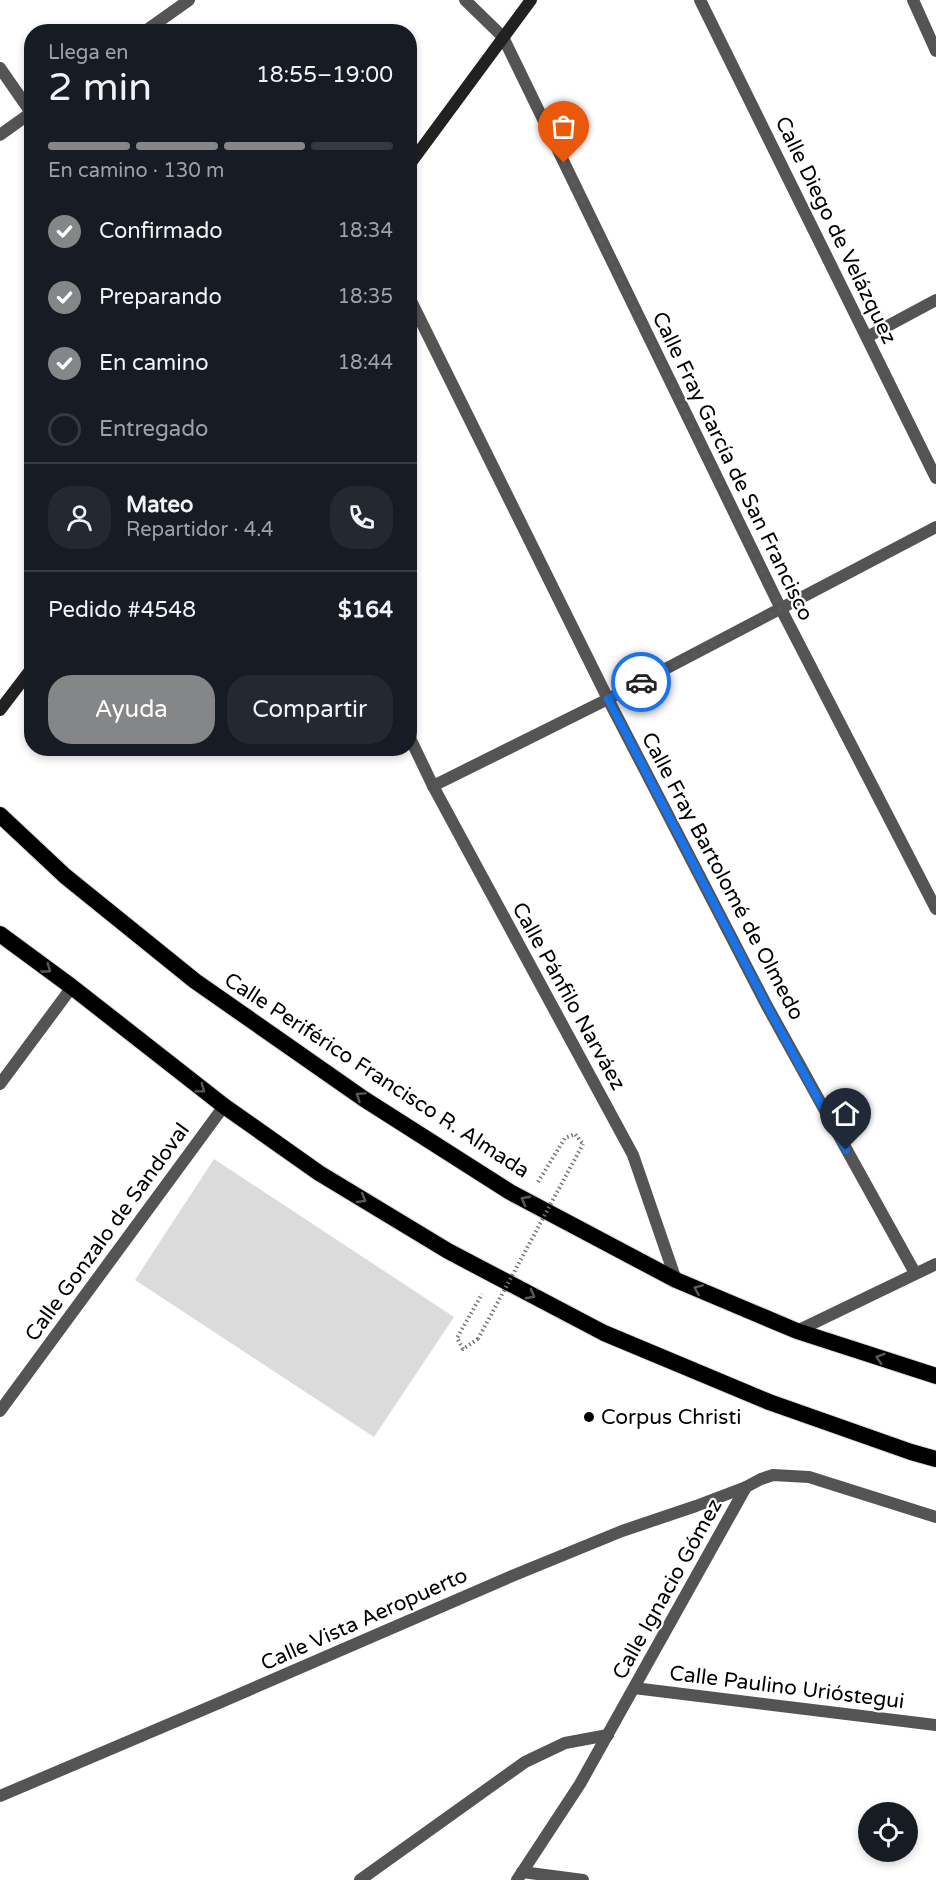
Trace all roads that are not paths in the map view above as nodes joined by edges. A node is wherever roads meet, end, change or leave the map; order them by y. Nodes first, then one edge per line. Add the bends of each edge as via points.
1 (189, 0) edge
2 (465, 0) edge
3 (531, 0) edge
4 (700, 0) edge
5 (913, 0) edge
6 (155, 24) edge
7 (503, 37) junction
8 (936, 51) edge
9 (0, 68) edge
10 (24, 103) edge
11 (24, 118) edge
12 (0, 135) edge
13 (417, 154) edge
14 (936, 300) edge
15 (417, 313) edge
16 (867, 337) junction
17 (936, 478) edge
18 (936, 527) edge
19 (781, 609) junction
20 (24, 678) edge
21 (608, 699) junction
22 (0, 710) edge
23 (417, 753) edge
24 (433, 786) junction
25 (0, 815) edge
26 (936, 909) edge
27 (0, 934) edge
28 (72, 987) junction
29 (0, 1084) edge
30 (224, 1106) junction
31 (936, 1264) edge
32 (915, 1273) junction
33 (676, 1280) junction
34 (796, 1331) junction
35 (936, 1376) edge
36 (0, 1410) edge
37 (936, 1459) edge
38 (746, 1487) junction
39 (936, 1517) edge
40 (634, 1688) junction
41 (936, 1725) edge
42 (608, 1735) junction
43 (0, 1796) edge
44 (520, 1876) edge
45 (360, 1880) edge
46 (583, 1880) edge

1 - 6 street
2 - 7 street, Calle Fray García de San Francisco
3 - 7 main road
4 - 16 street, Calle Diego de Velázquez
5 - 8 street
7 - 13 main road
7 - 19 street, Calle Fray García de San Francisco
9 - 10 street
11 - 12 street
14 - 16 street
15 - 21 street, Calle Fray Bartolomé de Olmedo
16 - 17 street, Calle Diego de Velázquez
18 - 19 street
19 - 21 street
19 - 26 street, Calle Fray García de San Francisco
20 - 22 main road
21 - 24 street
21 - 32 street, Calle Fray Bartolomé de Olmedo via 767,1006
23 - 24 street, Calle Pánfilo Narváez
24 - 33 street, Calle Pánfilo Narváez via 633,1155
33 -> 25 highway, Calle Periférico Francisco R. Almada via 527,1201 364,1099 195,981 65,876
27 -> 28 highway
28 - 29 street
28 -> 30 highway
30 - 36 street, Calle Gonzalo de Sandoval
30 -> 37 highway via 319,1173 448,1251 604,1333 769,1402
31 - 32 street
32 - 34 street
34 -> 33 highway, Calle Periférico Francisco R. Almada
35 -> 34 highway, Calle Periférico Francisco R. Almada
38 - 39 street, Calle Ignacio Gómez via 773,1475 809,1477
38 - 40 street, Calle Ignacio Gómez
38 - 43 street, Calle Vista Aeropuerto via 512,1576
40 - 41 street, Calle Paulino Urióstegui
40 - 42 street, Calle Ignacio Gómez
42 - 44 street, Calle Ignacio Gómez
42 - 45 street via 565,1743 525,1762
44 - 46 street

